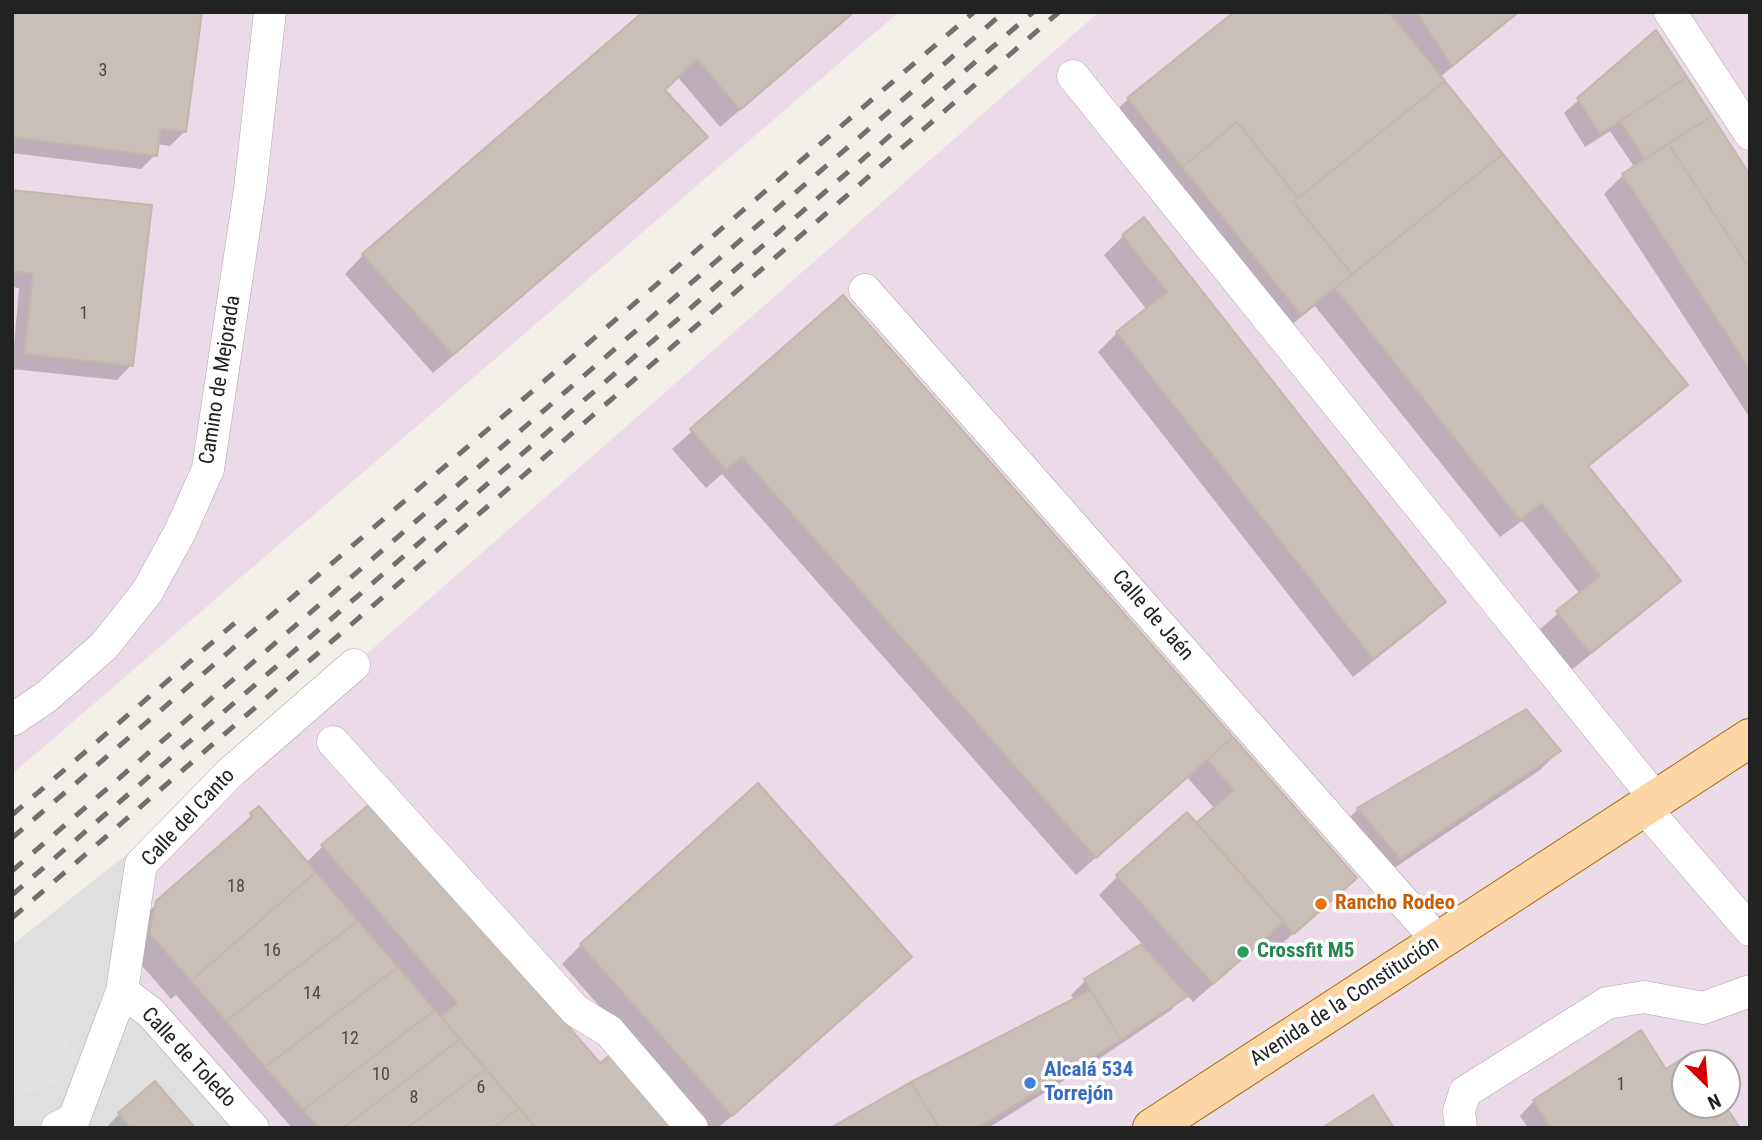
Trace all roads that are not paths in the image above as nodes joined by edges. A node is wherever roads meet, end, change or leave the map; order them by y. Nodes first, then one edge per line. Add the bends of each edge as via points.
1 (270, 12) edge
2 (1670, 12) edge
3 (1073, 76) dead end
4 (1750, 134) edge
5 (865, 290) dead end
6 (354, 665) dead end
7 (12, 720) edge
8 (1750, 738) edge
9 (333, 742) dead end
10 (1649, 802) junction
11 (1750, 930) edge
12 (1439, 942) junction
13 (122, 991) junction
14 (1750, 991) edge
15 (57, 1128) edge
16 (253, 1128) edge
17 (692, 1128) edge
18 (1152, 1128) edge
19 (1461, 1128) edge

1 - 7 street, Camino de Mejorada via 250,189 208,470 147,592 104,646
2 - 4 street
3 - 10 street
5 - 12 street, Calle de Jaén
6 - 13 street, Calle del Canto via 231,772 141,864
8 - 10 main road, Avenida de la Constitución
9 - 17 street via 576,1011 609,1031
10 - 11 street
10 - 12 main road, Avenida de la Constitución
12 - 18 main road, Avenida de la Constitución
13 - 15 street, Calle del Canto via 74,1119
13 - 16 street, Calle de Toledo via 150,1013
14 - 19 street via 1703,1008 1644,997 1607,1003 1465,1092 1459,1111

